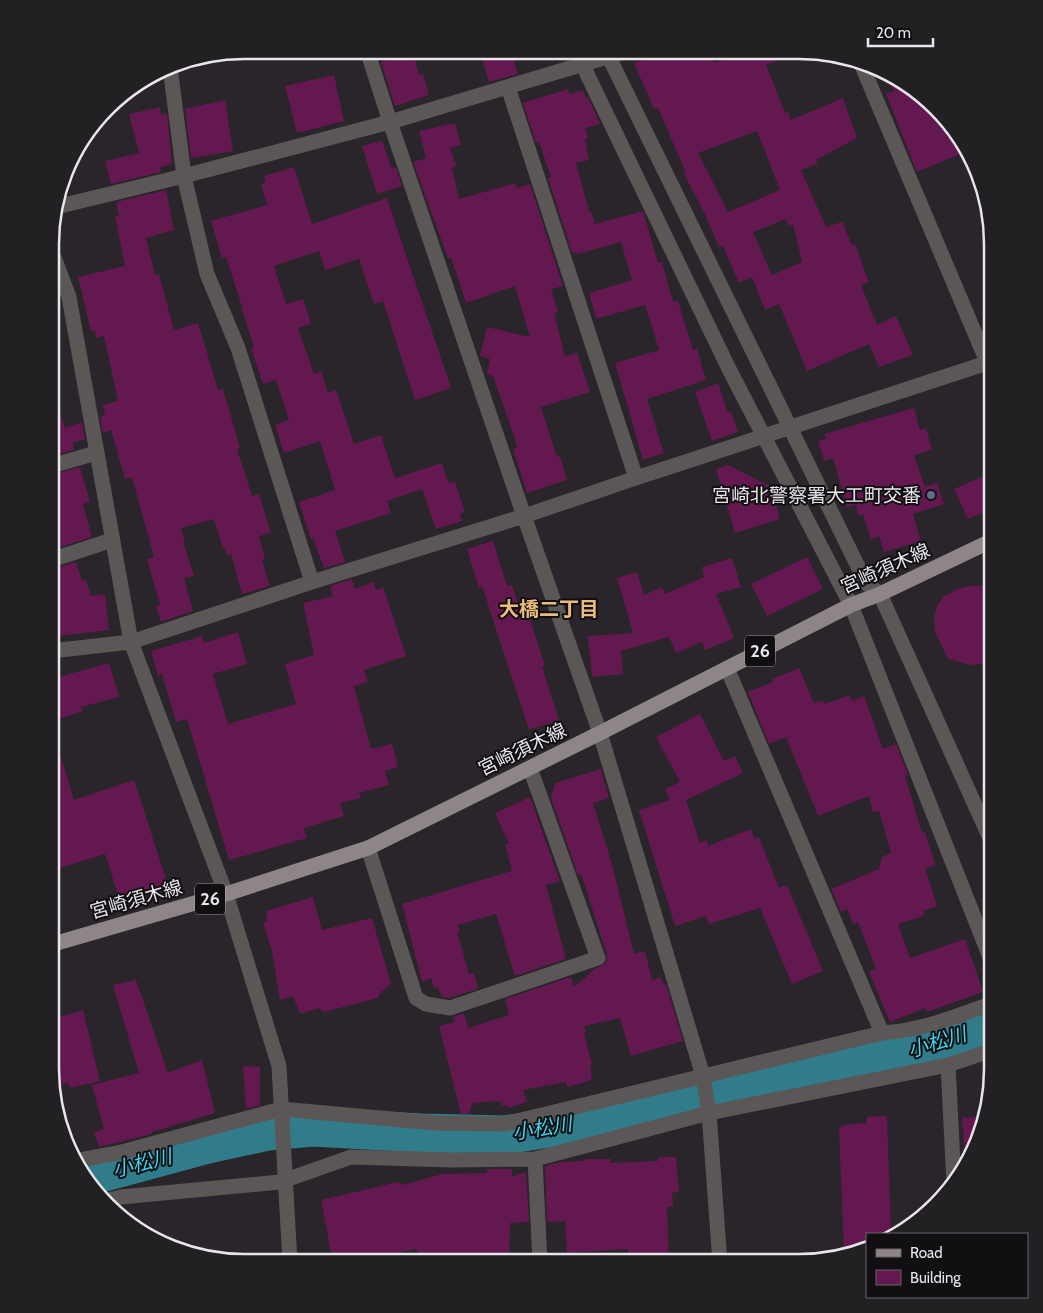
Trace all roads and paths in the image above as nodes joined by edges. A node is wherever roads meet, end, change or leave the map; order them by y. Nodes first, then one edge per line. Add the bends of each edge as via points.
1 (370, 59) edge
2 (578, 59) edge
3 (580, 59) edge
4 (609, 59) edge
5 (864, 71) edge
6 (171, 74) edge
7 (508, 87) junction
8 (390, 122) junction
9 (184, 176) junction
10 (63, 205) edge
11 (59, 271) edge
12 (984, 351) edge
13 (984, 369) edge
14 (790, 428) junction
15 (764, 437) junction
16 (96, 453) junction
17 (59, 464) edge
18 (636, 478) junction
19 (524, 516) junction
20 (112, 540) junction
21 (984, 544) edge
22 (59, 557) edge
23 (312, 582) junction
24 (880, 594) junction
25 (851, 605) junction
26 (131, 642) junction
27 (59, 650) edge
28 (727, 668) junction
29 (600, 733) junction
30 (530, 768) junction
31 (984, 825) edge
32 (368, 848) junction
33 (226, 894) junction
34 (59, 942) edge
35 (984, 942) edge
36 (984, 1006) edge
37 (882, 1034) junction
38 (984, 1053) edge
39 (948, 1065) junction
40 (703, 1076) junction
41 (281, 1109) junction
42 (709, 1113) junction
43 (83, 1159) edge
44 (535, 1159) junction
45 (953, 1171) edge
46 (285, 1180) junction
47 (112, 1199) edge
48 (289, 1254) edge
49 (540, 1254) edge
50 (719, 1254) edge

1 - 8 street
2 - 7 street
3 - 15 street
4 - 14 street
5 - 12 street
6 - 9 street
7 - 8 street
7 - 18 street
8 - 9 street
8 - 19 street
9 - 10 street
9 - 23 street via 207,274 238,348
11 - 16 street via 69,297
13 - 14 street
14 - 15 street
14 - 24 street via 866,583
15 - 18 street
15 - 25 street
16 - 17 street
16 - 20 street
18 - 19 street
19 - 23 street
19 - 29 street
20 - 22 street
20 - 26 street
21 - 24 main road, 宮崎須木線 / 26
23 - 26 street
24 - 25 main road, 宮崎須木線 / 26
24 - 31 street
25 - 28 main road, 宮崎須木線 / 26
25 - 35 street
26 - 27 street
26 - 33 street
28 - 29 main road, 宮崎須木線 / 26
28 - 37 street
29 - 30 main road, 宮崎須木線 / 26
29 - 40 street
30 - 32 main road, 宮崎須木線 / 26
30 - 32 street via 598,958 450,1008 426,1004 416,998
32 - 33 main road, 宮崎須木線 / 26
33 - 34 main road, 宮崎須木線 / 26
33 - 41 street via 279,1066
36 - 37 street via 937,1023
37 - 40 street
38 - 39 street
39 - 42 street
39 - 45 street
40 - 41 street via 505,1124 435,1123
40 - 42 street
41 - 43 street
41 - 46 street
42 - 44 street
42 - 50 street
44 - 46 street via 351,1156
44 - 49 street
46 - 47 street
46 - 48 street

